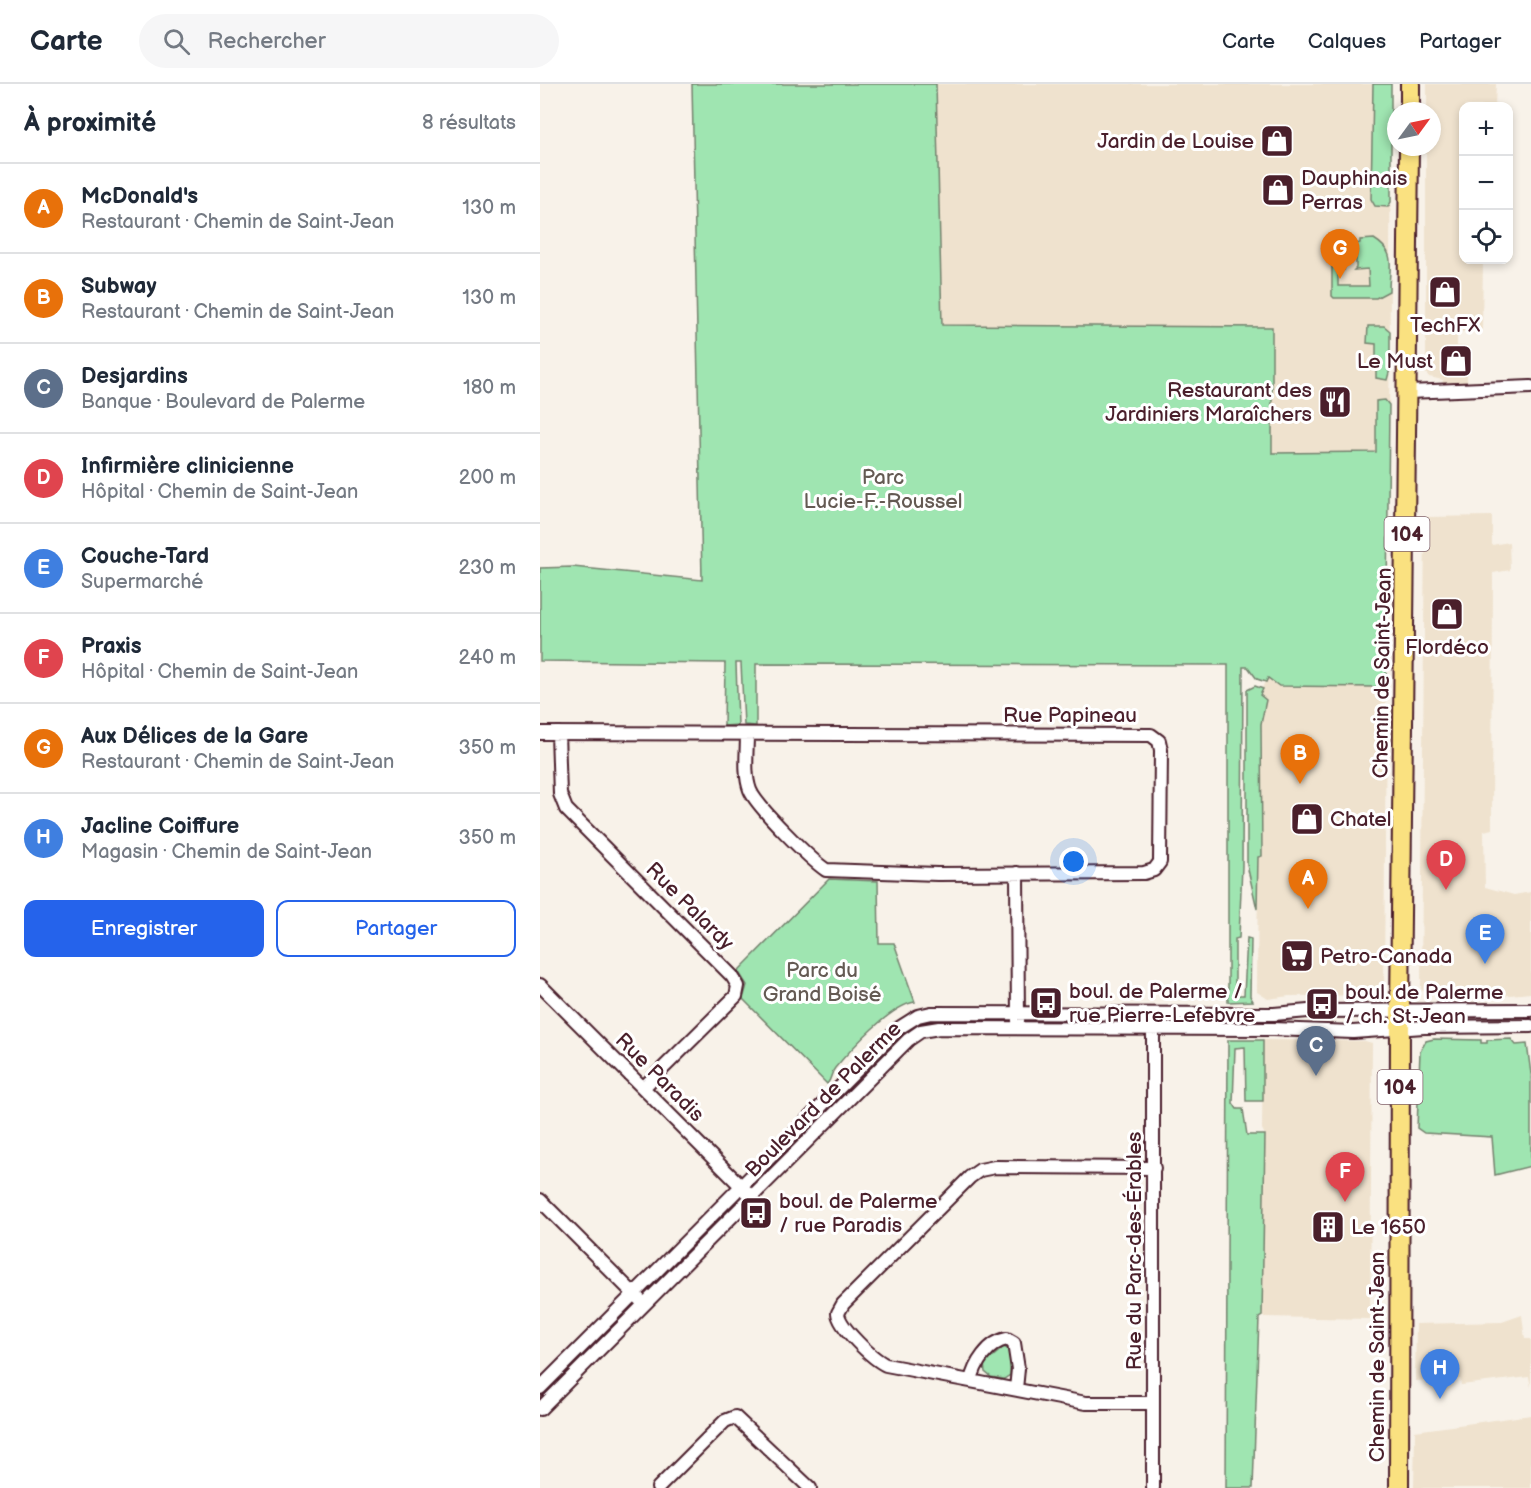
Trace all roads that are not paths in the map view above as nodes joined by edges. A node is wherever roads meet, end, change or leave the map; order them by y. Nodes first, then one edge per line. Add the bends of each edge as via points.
1 (1410, 84) edge
2 (1410, 102) edge
3 (1409, 156) edge
4 (1531, 387) edge
5 (1408, 392) junction
6 (540, 733) edge
7 (558, 733) junction
8 (747, 735) junction
9 (1017, 873) junction
10 (540, 985) edge
11 (1531, 1010) edge
12 (1018, 1013) junction
13 (1154, 1014) junction
14 (1400, 1020) junction
15 (1531, 1026) edge
16 (1017, 1028) junction
17 (1153, 1029) junction
18 (643, 1088) junction
19 (1154, 1168) junction
20 (741, 1186) junction
21 (752, 1197) junction
22 (540, 1200) edge
23 (633, 1294) junction
24 (645, 1305) junction
25 (971, 1381) junction
26 (540, 1388) edge
27 (1016, 1389) junction
28 (1153, 1403) junction
29 (540, 1409) edge
30 (658, 1488) edge
31 (810, 1488) edge
32 (1153, 1488) edge
33 (1399, 1488) edge

1 - 2 main road
3 - 5 main road, Chemin de Saint-Jean / 104
4 - 5 street
5 - 14 main road, Chemin de Saint-Jean / 104
6 - 7 street, Rue Papineau
7 - 8 street, Rue Papineau
7 - 18 street, Rue Palardy via 560,794 566,808 738,986 736,996
8 - 9 street, Rue Papineau via 750,792 826,870
8 - 9 street, Rue Papineau via 1155,737 1161,750 1161,857 1154,870
9 - 12 street
10 - 18 street, Rue Paradis
11 - 14 street
12 - 13 street, Boulevard de Palerme
12 - 16 street
12 - 20 street, Boulevard de Palerme via 931,1013 906,1022
13 - 14 street, Boulevard de Palerme
13 - 17 street, Rue du Parc-des-Érables
14 - 15 street
14 - 17 street, Boulevard de Palerme via 1353,1032
14 - 33 main road, Chemin de Saint-Jean / 104
16 - 17 street, Boulevard de Palerme
16 - 21 street, Boulevard de Palerme via 929,1028 915,1034
17 - 19 street, Rue du Parc-des-Érables
18 - 20 street, Rue Paradis
19 - 25 street via 980,1170 838,1310 842,1324 882,1363
19 - 28 street, Rue du Parc-des-Érables
20 - 21 street, Rue Paradis
20 - 23 street, Boulevard de Palerme
21 - 24 street, Boulevard de Palerme
22 - 23 street
23 - 24 street
23 - 26 street, Boulevard de Palerme
24 - 29 street, Boulevard de Palerme
25 - 27 street
25 - 27 street via 978,1361 997,1342 1007,1339 1014,1343 1018,1354
27 - 28 street via 1086,1403
28 - 32 street, Rue du Parc-des-Érables
30 - 31 street via 725,1421 735,1417

